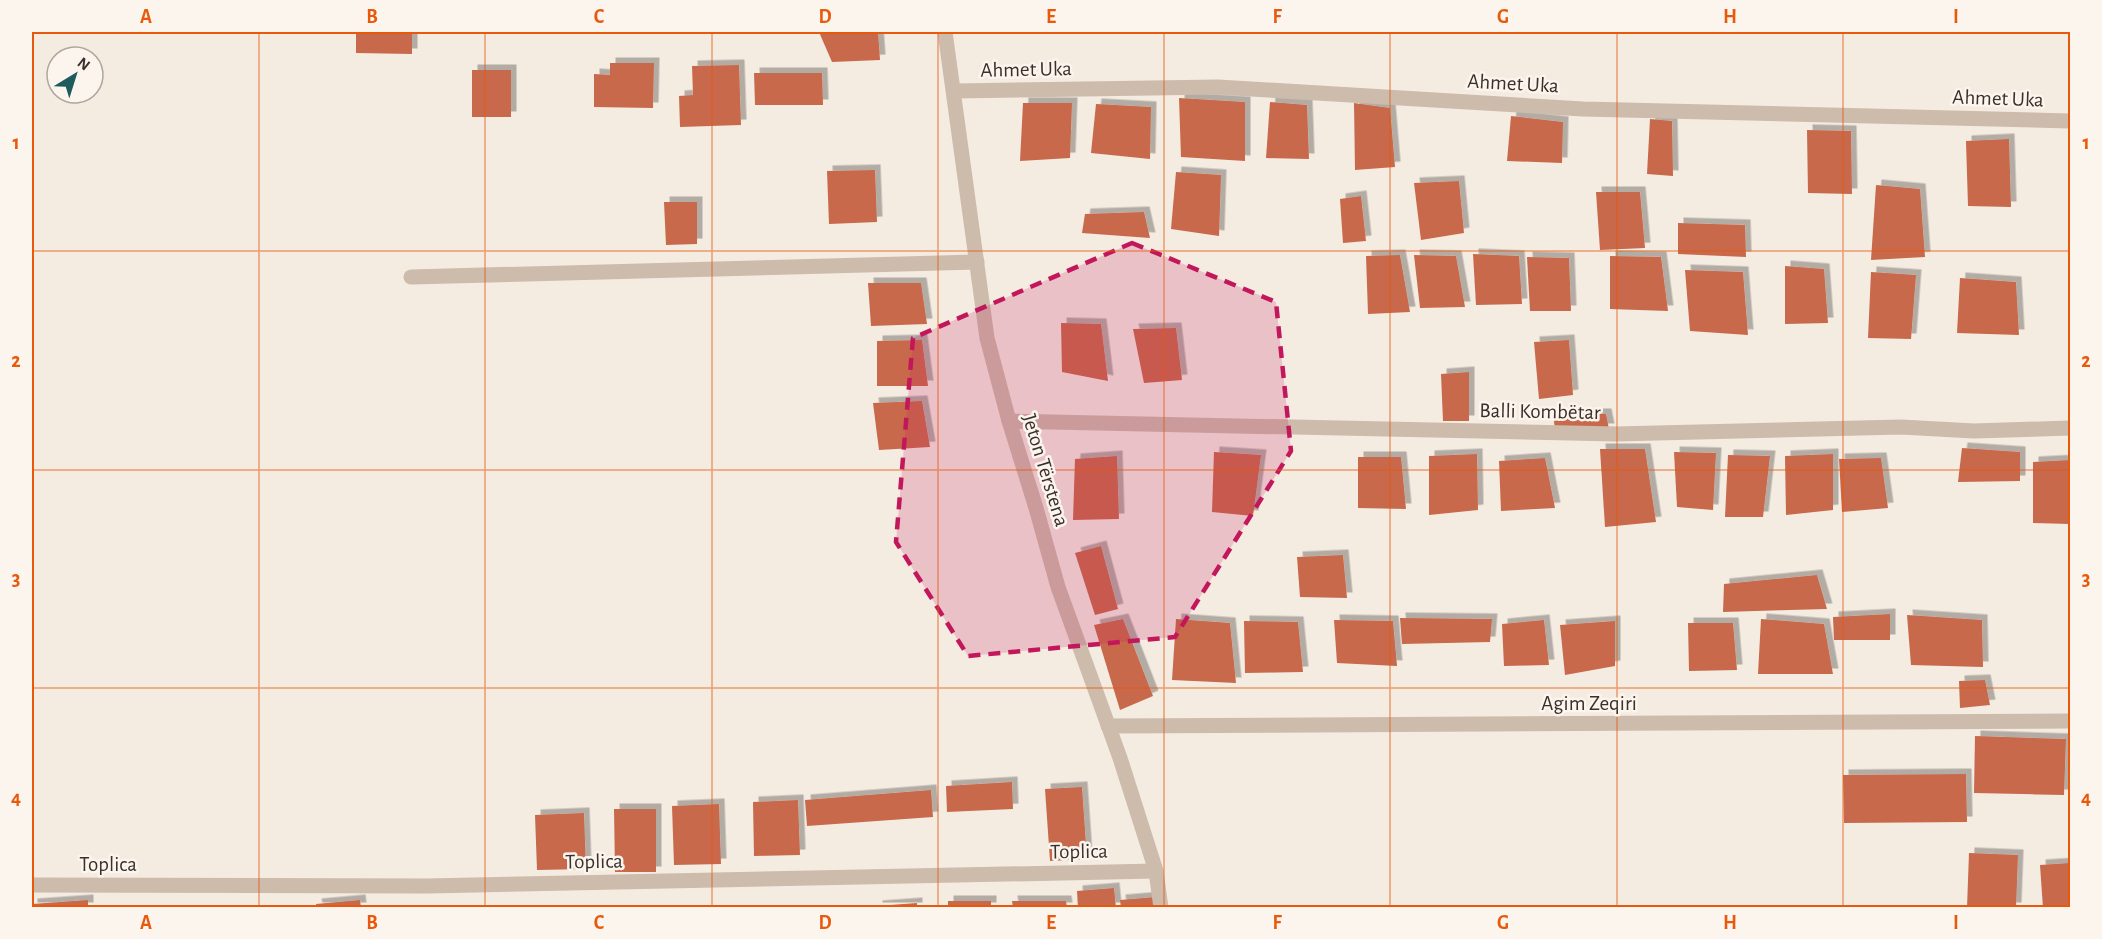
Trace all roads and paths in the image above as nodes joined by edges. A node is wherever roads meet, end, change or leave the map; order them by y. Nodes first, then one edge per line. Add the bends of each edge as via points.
1 (945, 32) edge
2 (954, 91) junction
3 (2070, 121) edge
4 (977, 262) junction
5 (411, 277) dead end
6 (1009, 421) junction
7 (2070, 428) edge
8 (2070, 721) edge
9 (1108, 726) junction
10 (1156, 871) junction
11 (32, 885) edge
12 (1161, 908) edge

1 - 2 street, Jeton Tërstena
2 - 3 street, Ahmet Uka via 1218,87 1583,109
2 - 4 street, Jeton Tërstena
4 - 5 street
4 - 6 street, Jeton Tërstena via 987,338
6 - 7 street, Balli Kombëtar via 1616,434 1900,427 1974,431
6 - 9 street, Jeton Tërstena via 1058,587
8 - 9 street, Agim Zeqiri
9 - 10 street, Jeton Tërstena
10 - 11 street, Toplica via 427,886
10 - 12 street, Jeton Tërstena

